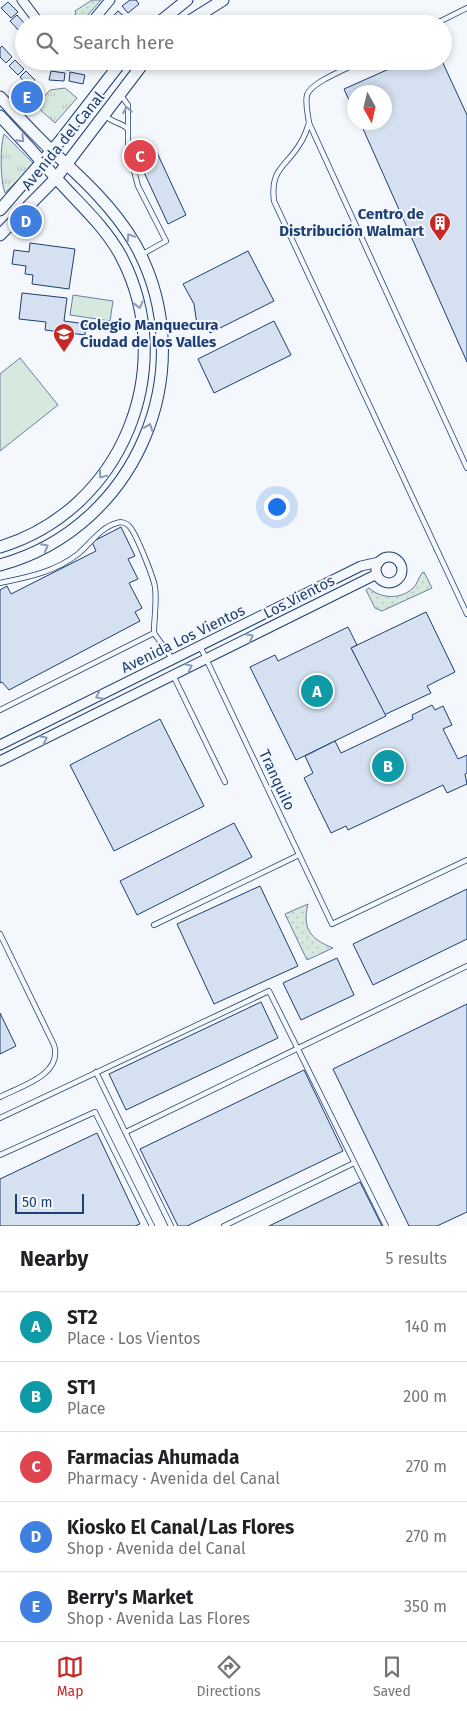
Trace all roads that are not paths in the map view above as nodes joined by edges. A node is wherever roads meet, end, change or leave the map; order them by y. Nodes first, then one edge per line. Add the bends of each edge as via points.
1 (22, 0) edge
2 (110, 0) edge
3 (189, 0) edge
4 (223, 0) edge
5 (467, 8) edge
6 (33, 15) edge
7 (98, 15) edge
8 (168, 15) edge
9 (197, 15) joint
10 (452, 16) edge
11 (115, 70) edge
12 (138, 70) edge
13 (343, 70) edge
14 (119, 94) junction
15 (0, 97) edge
16 (104, 114) junction
17 (0, 116) edge
18 (309, 123) junction
19 (128, 128) junction
20 (52, 151) junction
21 (43, 161) junction
22 (67, 163) junction
23 (56, 178) junction
24 (0, 210) edge
25 (0, 236) edge
26 (140, 255) junction
27 (467, 468) edge
28 (0, 546) edge
29 (379, 562) junction
30 (0, 565) edge
31 (377, 574) junction
32 (0, 583) edge
33 (467, 614) edge
34 (154, 633) junction
35 (200, 646) junction
36 (206, 659) junction
37 (172, 660) junction
38 (173, 675) junction
39 (0, 710) edge
40 (0, 745) edge
41 (0, 761) edge
42 (225, 782) dead end
43 (299, 855) junction
44 (467, 860) edge
45 (154, 925) dead end
46 (0, 934) edge
47 (467, 966) edge
48 (298, 1048) junction
49 (96, 1072) junction
50 (0, 1097) edge
51 (0, 1118) edge
52 (126, 1132) junction
53 (0, 1155) edge
54 (354, 1162) junction
55 (152, 1226) edge
56 (171, 1226) edge
57 (224, 1226) edge
58 (386, 1226) edge

1 - 6 street
2 - 7 street
3 - 8 street
3 - 9 street
4 - 9 street
5 - 10 lane
11 - 20 street, Avenida del Canal
12 - 14 street, Avenida del Canal
13 - 18 lane via 316,84 308,93
14 - 16 street, Avenida del Canal
19 -> 14 lane via 128,105
15 - 20 street
16 - 19 lane via 112,122 122,123
16 - 22 street, Avenida del Canal
17 -> 21 street
18 - 27 lane
18 - 33 lane via 301,142 276,174 272,187 274,201
19 - 26 lane via 128,148 138,186 166,241
20 - 21 street, Avenida del Canal
20 - 22 street
21 - 23 street
21 - 24 street, Avenida del Canal
22 - 23 street, Avenida del Canal
26 -> 22 street via 116,216
23 - 25 street, Avenida del Canal
23 -> 28 street via 101,226 126,267 142,317 142,377 127,434 97,482 53,522
30 -> 26 street via 43,548 77,526 111,494 139,450 156,404 163,356 158,308
29 - 31 street
29 - 31 street, Avenida Los Vientos via 388,557 395,558 403,571 398,580 389,584
29 - 35 street, Avenida Los Vientos via 361,566
36 -> 31 street, Los Vientos
32 - 34 lane via 35,576 58,566 114,523 125,523 131,528 154,580
34 - 37 lane
34 - 39 lane
35 - 36 lane, Tranquilo
35 - 37 street, Avenida Los Vientos
38 -> 36 street, Avenida Los Vientos
36 - 43 lane, Tranquilo
37 -> 40 street, Avenida Los Vientos
41 -> 38 street, Avenida Los Vientos
38 - 42 lane
43 - 44 lane, Tranquilo via 332,924
43 - 45 lane
46 - 50 lane via 56,1054 46,1074
47 - 48 lane
48 - 49 lane via 269,991
48 - 52 lane
48 - 54 lane
49 - 51 lane
49 - 52 lane
52 - 56 lane
53 - 55 lane via 95,1112
54 - 57 lane
54 - 58 lane

